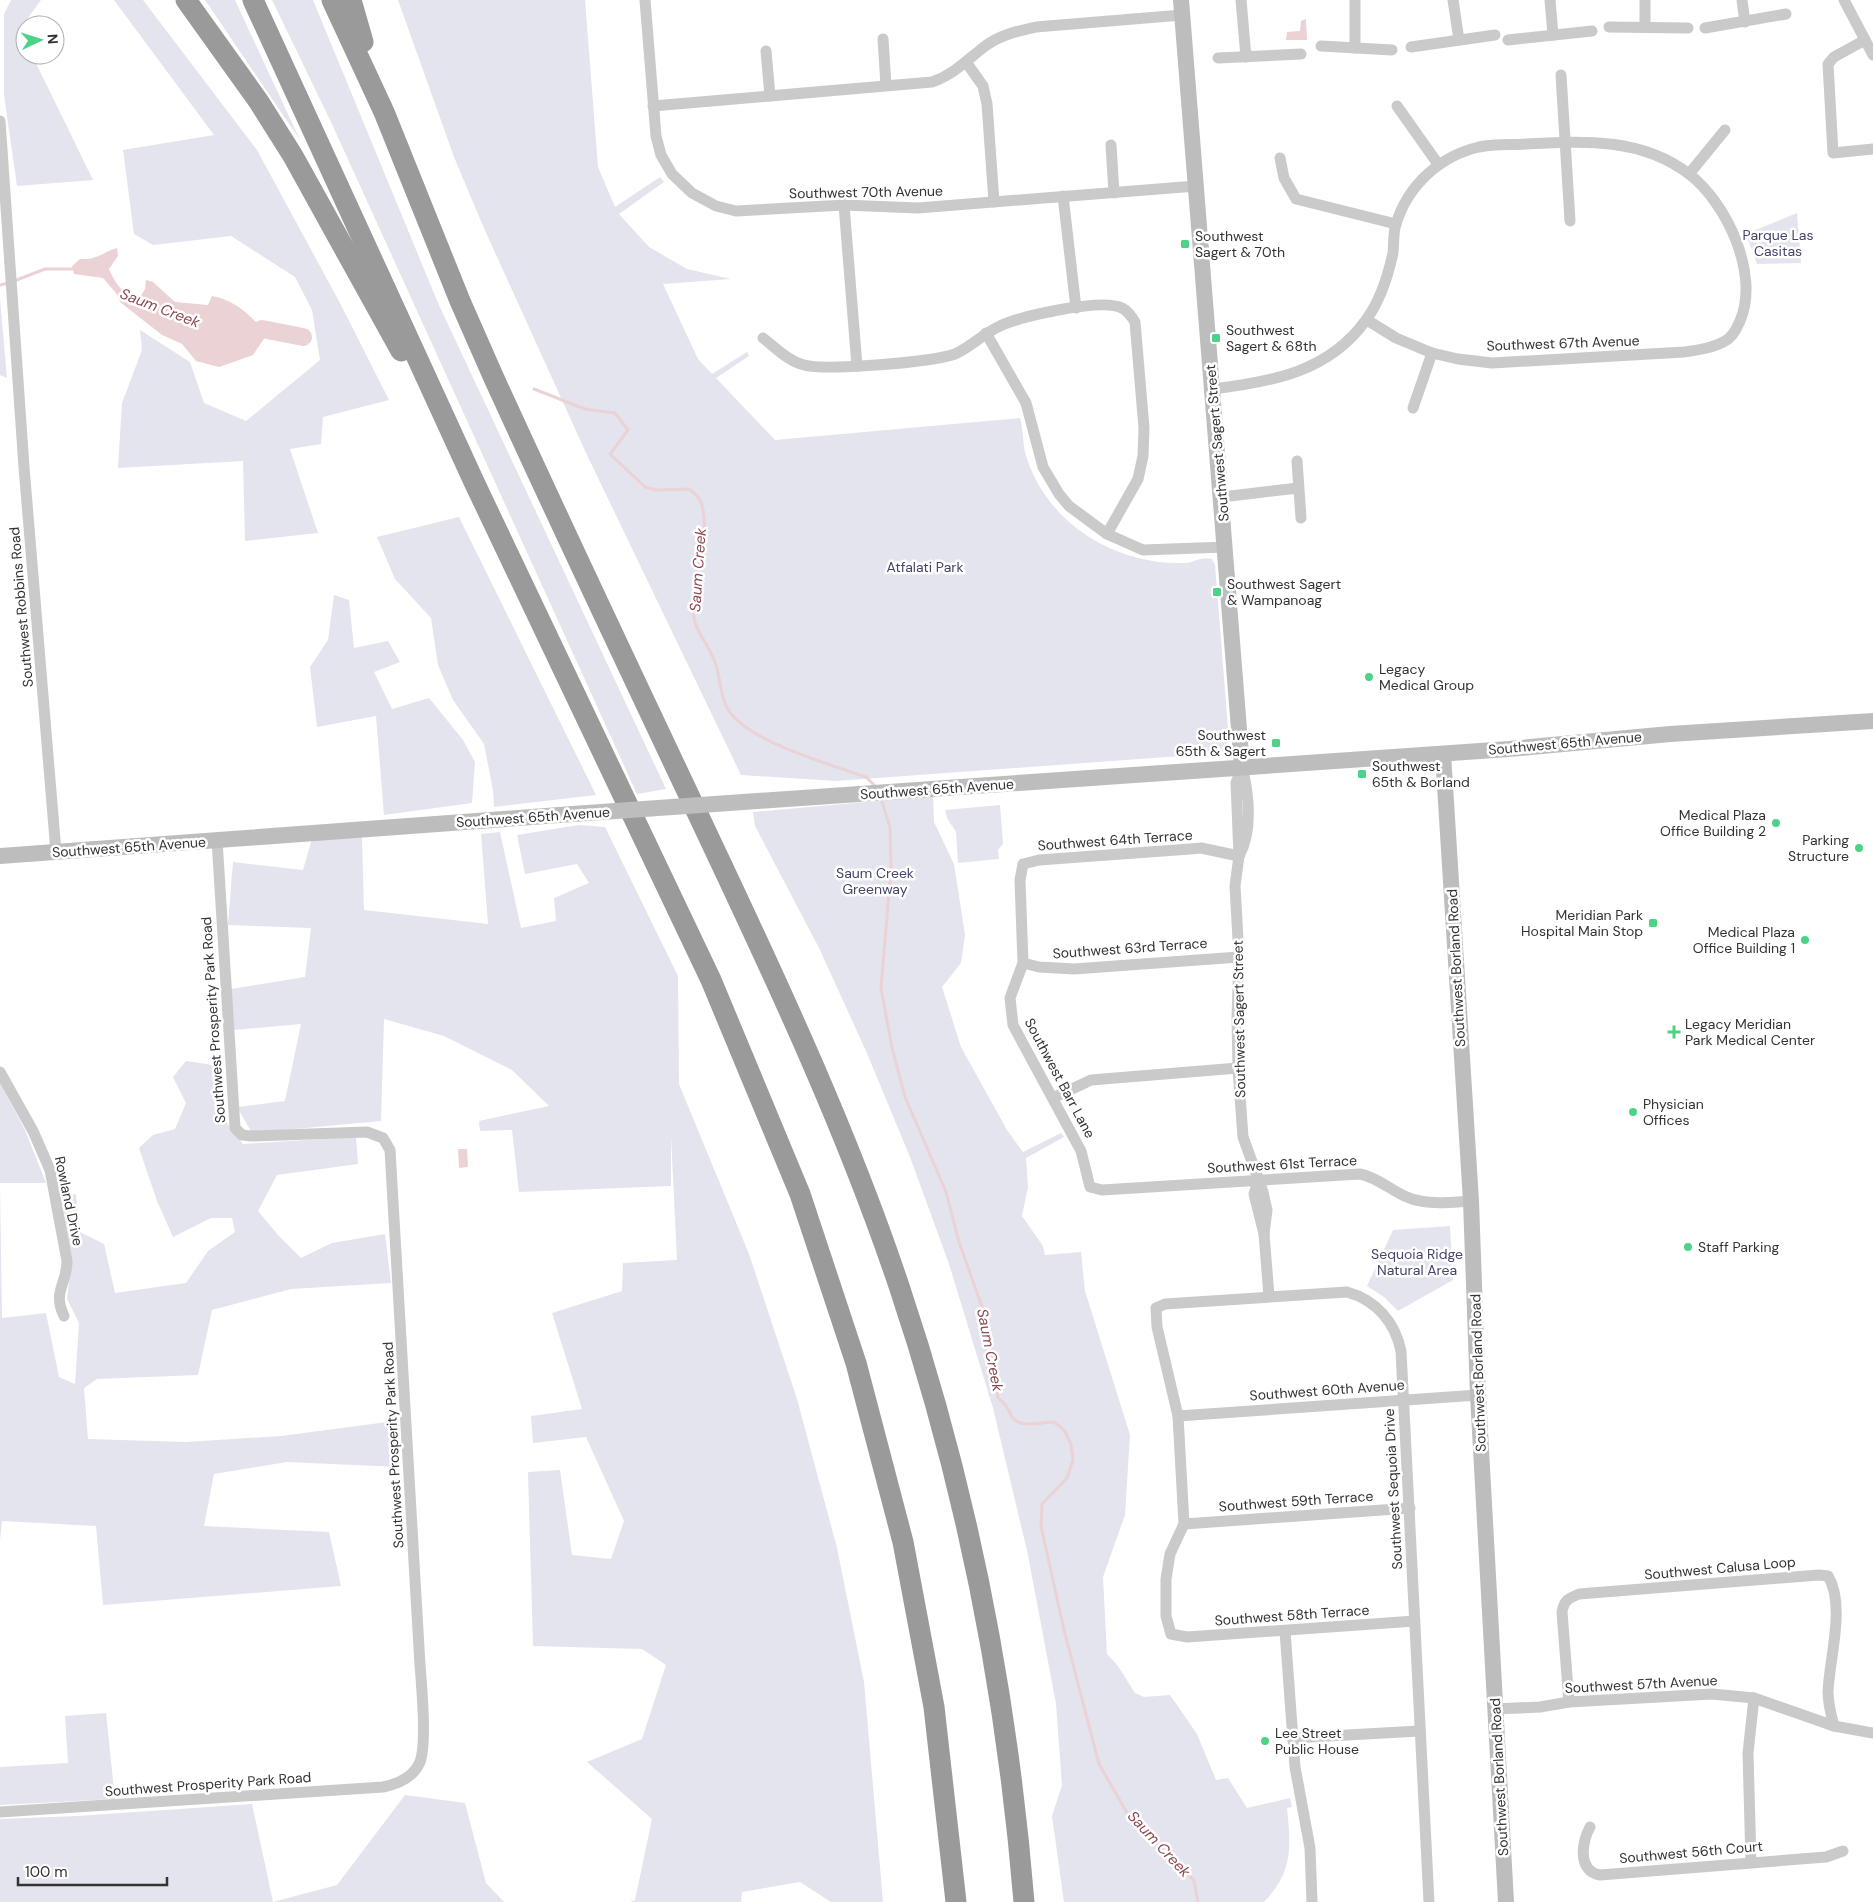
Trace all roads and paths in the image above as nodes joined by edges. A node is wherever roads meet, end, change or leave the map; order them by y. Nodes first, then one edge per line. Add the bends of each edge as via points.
1 (186, 0) edge
2 (252, 0) edge
3 (332, 0) edge
4 (351, 0) edge
5 (645, 0) edge
6 (1241, 0) edge
7 (1355, 0) edge
8 (1453, 0) edge
9 (1550, 0) edge
10 (1645, 0) edge
11 (1742, 0) edge
12 (1844, 0) edge
13 (1182, 8) edge
14 (1786, 14) dead end
15 (1745, 22) junction
16 (1609, 27) dead end
17 (1645, 27) junction
18 (1688, 28) dead end
19 (1705, 28) dead end
20 (1592, 31) dead end
21 (1494, 35) dead end
22 (1553, 35) junction
23 (883, 39) dead end
24 (1459, 40) junction
25 (1508, 40) dead end
26 (1865, 40) junction
27 (1321, 46) dead end
28 (1411, 47) dead end
29 (1355, 48) junction
30 (1392, 50) dead end
31 (766, 51) dead end
32 (1300, 54) dead end
33 (1873, 55) edge
34 (1246, 57) junction
35 (1218, 58) dead end
36 (966, 62) junction
37 (1561, 75) dead end
38 (886, 86) junction
39 (770, 96) junction
40 (653, 106) junction
41 (1398, 106) dead end
42 (384, 112) junction
43 (0, 121) edge
44 (1725, 130) dead end
45 (1564, 142) junction
46 (1111, 145) dead end
47 (1873, 149) edge
48 (1280, 158) dead end
49 (1438, 164) junction
50 (1689, 174) junction
51 (1196, 186) junction
52 (1114, 193) junction
53 (1063, 196) junction
54 (994, 202) junction
55 (844, 205) junction
56 (1570, 220) dead end
57 (1396, 224) junction
58 (1076, 308) junction
59 (1367, 320) junction
60 (986, 333) junction
61 (763, 338) dead end
62 (1432, 353) junction
63 (857, 366) junction
64 (1213, 389) junction
65 (1413, 408) dead end
66 (1297, 462) dead end
67 (475, 484) junction
68 (1298, 488) junction
69 (1222, 497) junction
70 (1301, 518) dead end
71 (1107, 534) junction
72 (1226, 547) junction
73 (1873, 721) edge
74 (1443, 754) junction
75 (1242, 767) junction
76 (217, 840) junction
77 (56, 852) junction
78 (0, 856) edge
79 (1239, 856) junction
80 (1023, 864) joint
81 (1239, 956) junction
82 (1023, 963) junction
83 (1238, 1068) junction
84 (0, 1072) edge
85 (1052, 1098) junction
86 (1258, 1180) junction
87 (1090, 1187) joint
88 (1471, 1201) junction
89 (1268, 1296) junction
90 (64, 1316) dead end
91 (1478, 1395) junction
92 (1403, 1399) junction
93 (1178, 1416) junction
94 (1410, 1508) junction
95 (1184, 1524) junction
96 (1415, 1622) junction
97 (1285, 1631) junction
98 (1754, 1698) junction
99 (1569, 1702) junction
100 (1495, 1709) junction
101 (1834, 1726) junction
102 (1420, 1731) junction
103 (1873, 1733) edge
104 (1292, 1738) junction
105 (0, 1812) edge
106 (1590, 1827) dead end
107 (1843, 1851) dead end
108 (1751, 1862) junction
109 (956, 1902) edge
110 (1024, 1902) edge
111 (1312, 1902) edge
112 (1429, 1902) edge
113 (1506, 1902) edge

1 - 67 highway via 293,156
2 - 67 highway
3 - 42 highway
4 - 42 highway
5 - 40 street, Southwest 70th Avenue
6 - 34 street
7 - 29 street
8 - 24 street
9 - 22 street
10 - 17 street
11 - 15 street
12 - 26 street
13 - 36 street via 1036,27 1001,36
13 - 51 main road, Southwest Sagert Street
14 - 15 street
15 - 19 street
16 - 17 street
17 - 18 street
20 - 22 street
21 - 24 street
22 - 25 street
23 - 38 street
24 - 28 street
26 - 33 street
26 - 47 street via 1834,56 1828,64 1833,153
27 - 29 street
29 - 30 street
31 - 39 street
32 - 34 street
34 - 35 street
36 - 38 street via 944,78 932,82
36 - 54 street via 983,86 987,104
37 - 45 street
38 - 39 street
39 - 40 street
40 - 55 street, Southwest 70th Avenue via 661,155 672,174 692,193 716,206 736,211
41 - 49 street
42 - 110 highway via 493,376 802,1036 883,1242 940,1423 978,1578 1000,1692
43 - 77 street, Southwest Robbins Road
44 - 50 street
45 - 49 street, Southwest 67th Avenue via 1480,147
45 - 50 street, Southwest 67th Avenue via 1627,145
45 - 56 street
46 - 52 street
48 - 57 street via 1284,178 1296,199
49 - 57 street, Southwest 67th Avenue via 1414,187
50 - 62 street, Southwest 67th Avenue via 1730,225 1747,281 1744,311 1727,341 1704,349 1649,354 1492,362
51 - 52 street, Southwest 70th Avenue
51 - 64 main road, Southwest Sagert Street
52 - 53 street, Southwest 70th Avenue
53 - 54 street, Southwest 70th Avenue
53 - 58 street
54 - 55 street, Southwest 70th Avenue via 918,208
55 - 63 street
57 - 59 street, Southwest 67th Avenue via 1385,283
58 - 60 street via 1032,315
58 - 71 street via 1123,308 1135,322 1144,428 1143,456 1138,479
59 - 62 street, Southwest 67th Avenue via 1396,338
59 - 64 street via 1331,354 1297,373 1262,383
60 - 63 street via 954,354
60 - 71 street via 1026,403 1050,481 1069,506
61 - 63 street via 792,361 804,366
62 - 65 street
64 - 69 main road, Southwest Sagert Street
66 - 68 street
67 - 109 highway via 711,980 778,1138 821,1253 870,1409 903,1542 934,1707
68 - 69 street
68 - 70 street
69 - 72 main road, Southwest Sagert Street
71 - 72 street via 1143,550
72 - 75 main road, Southwest Sagert Street
73 - 74 main road, Southwest 65th Avenue via 1670,734
74 - 75 main road, Southwest 65th Avenue
74 - 88 main road, Southwest Borland Road
75 - 76 main road, Southwest 65th Avenue, bridge
75 - 79 street, Southwest Sagert Street via 1236,784
76 - 77 main road, Southwest 65th Avenue
76 - 105 street, Southwest Prosperity Park Road via 235,1128 242,1135 250,1136 367,1132 383,1138 390,1150 419,1648 423,1730 420,1761 408,1778 383,1788
77 - 78 main road, Southwest 65th Avenue
79 - 80 street, Southwest 64th Terrace via 1190,848
79 - 81 street, Southwest Sagert Street via 1235,886
80 - 82 street, Southwest Barr Lane via 1020,880
81 - 82 street, Southwest 63rd Terrace via 1074,969
81 - 83 street, Southwest Sagert Street
82 - 85 street, Southwest Barr Lane via 1010,998 1013,1025
83 - 85 street via 1091,1080
83 - 86 street, Southwest Sagert Street via 1243,1137
84 - 90 street, Rowland Drive via 33,1131 50,1170 66,1261 58,1304
85 - 87 street, Southwest Barr Lane via 1081,1151
86 - 87 street, Southwest 61st Terrace via 1097,1191
86 - 88 street, Southwest 61st Terrace via 1360,1174 1378,1179 1411,1199
86 - 89 street, Southwest Sagert Street via 1254,1194 1264,1234
88 - 91 main road, Southwest Borland Road
89 - 92 street, Southwest Sequoia Drive via 1340,1292 1355,1294 1368,1301 1388,1319 1398,1340
89 - 93 street, Southwest Sequoia Drive via 1165,1304 1156,1308 1157,1327
91 - 92 street, Southwest 60th Avenue
91 - 100 main road, Southwest Borland Road
92 - 93 street, Southwest 60th Avenue
92 - 94 street, Southwest Sequoia Drive
93 - 95 street
94 - 95 street, Southwest 59th Terrace
94 - 96 street, Southwest Sequoia Drive
95 - 97 street, Southwest 58th Terrace via 1170,1554 1167,1571 1166,1616 1171,1634 1187,1637
96 - 97 street, Southwest 58th Terrace
96 - 102 street, Southwest Sequoia Drive
97 - 104 street
98 - 99 street, Southwest 57th Avenue via 1712,1694
98 - 101 street, Southwest 57th Avenue
98 - 108 street via 1748,1752
99 - 100 street, Southwest 57th Avenue
99 - 101 street, Southwest Calusa Loop via 1562,1612 1569,1598 1579,1594 1819,1575 1828,1576 1834,1589 1836,1623 1828,1693
100 - 113 main road, Southwest Borland Road
101 - 103 street, Southwest 57th Avenue
102 - 104 street
102 - 112 street, Southwest Sequoia Drive
104 - 111 street via 1310,1848
106 - 108 street, Southwest 56th Court via 1583,1839 1585,1864 1594,1874
107 - 108 street, Southwest 56th Court via 1826,1857

